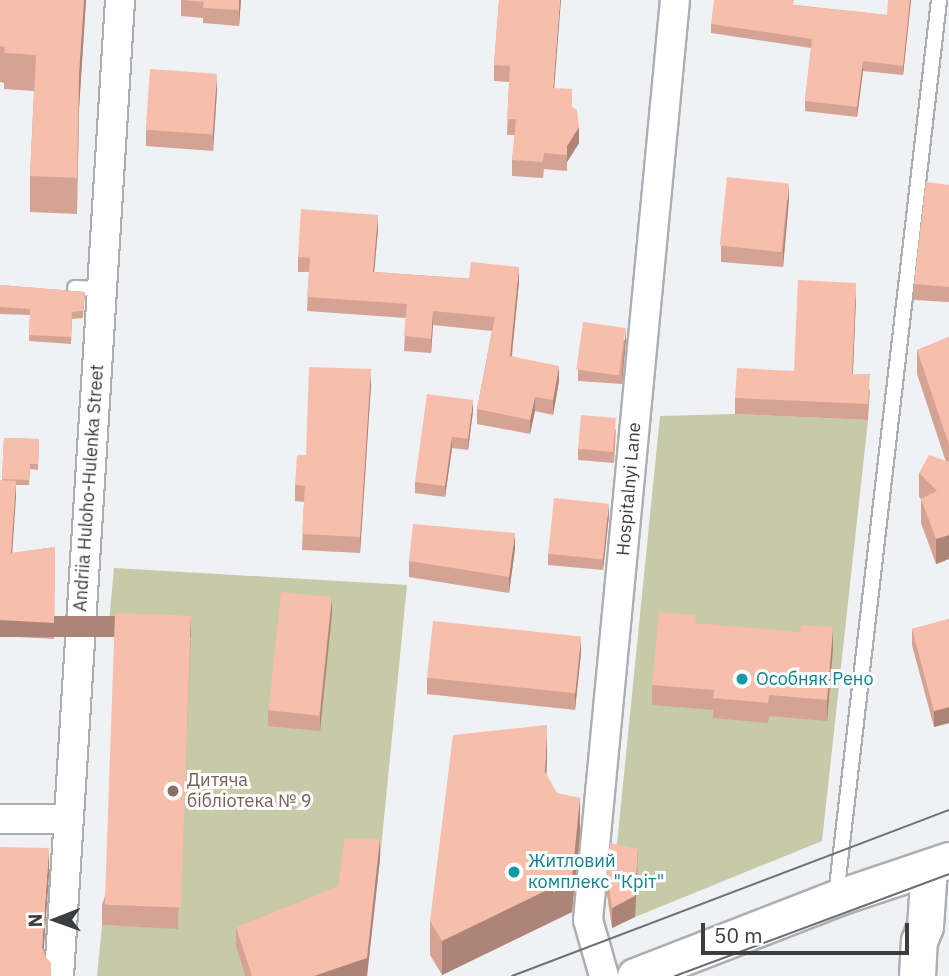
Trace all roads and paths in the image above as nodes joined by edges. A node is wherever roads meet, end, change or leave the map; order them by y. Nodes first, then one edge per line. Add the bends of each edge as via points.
1 (120, 0) edge
2 (676, 0) edge
3 (939, 0) edge
4 (0, 819) edge
5 (67, 819) junction
6 (939, 863) edge
7 (836, 898) junction
8 (925, 926) junction
9 (59, 976) edge
10 (604, 976) edge
11 (635, 976) edge
12 (917, 976) edge
13 (930, 976) edge

1 - 5 street, Andriia Huloho-Hulenka Street via 88,288
2 - 10 street, Hospitalnyi Lane via 588,920
3 - 7 lane
4 - 5 street
5 - 9 street, Andriia Huloho-Hulenka Street
6 - 7 street
6 - 8 street
7 - 11 street
8 - 12 street via 919,941
8 - 13 street via 932,942

